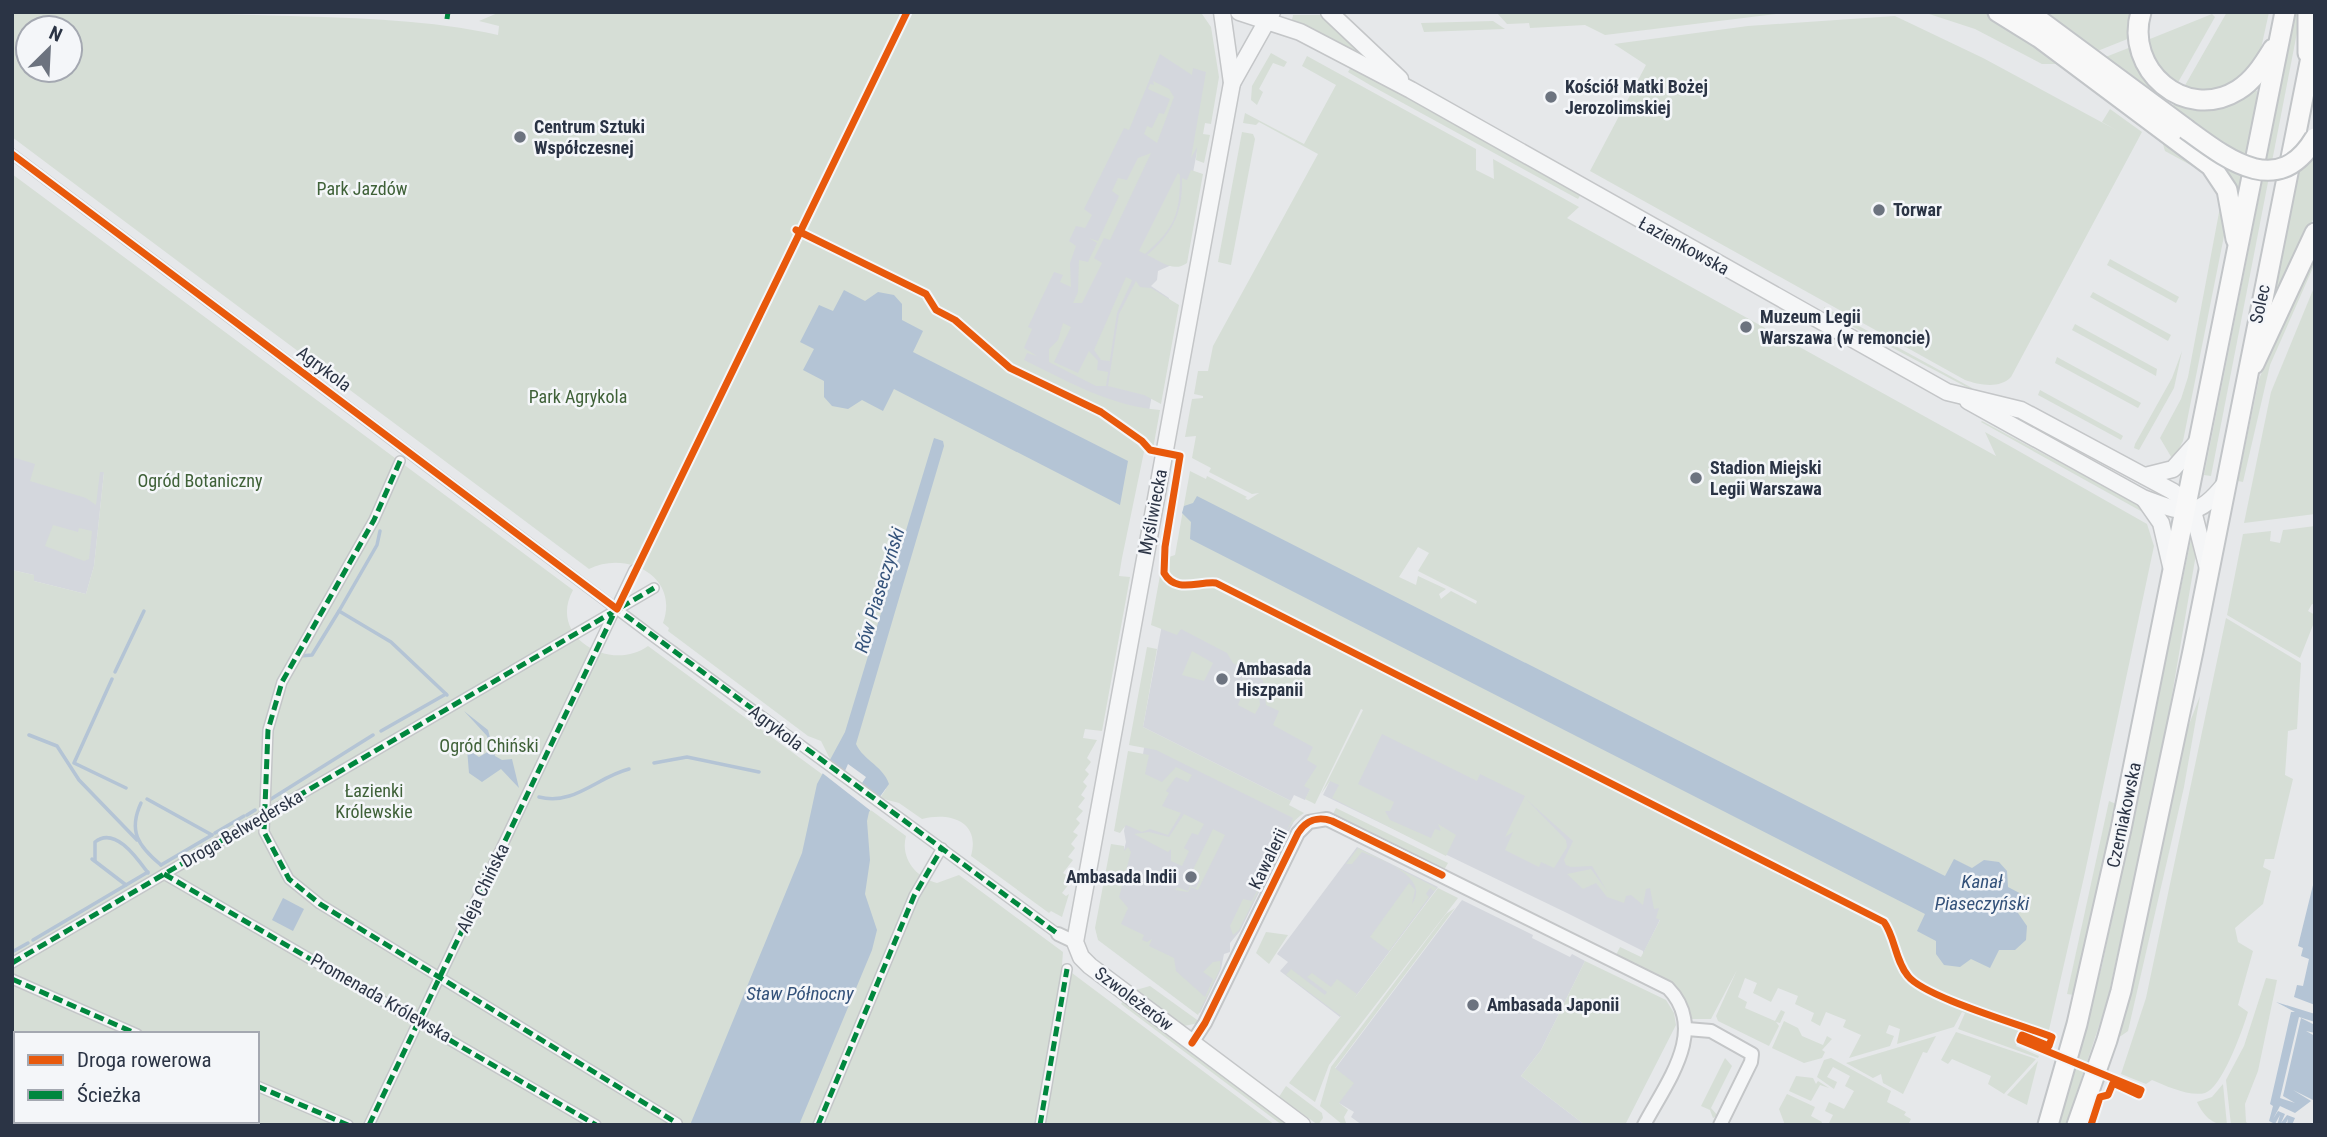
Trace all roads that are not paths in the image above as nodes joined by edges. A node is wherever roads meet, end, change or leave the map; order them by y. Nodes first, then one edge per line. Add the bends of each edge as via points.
1 (1222, 12) edge
2 (1238, 12) edge
3 (1329, 12) edge
4 (1998, 12) edge
5 (2028, 12) edge
6 (2141, 12) edge
7 (2285, 12) edge
8 (2308, 12) edge
9 (1270, 17) edge
10 (2280, 36) junction
11 (2315, 37) edge
12 (2053, 38) junction
13 (2309, 64) junction
14 (1232, 83) junction
15 (1411, 90) junction
16 (2315, 138) edge
17 (12, 154) edge
18 (2315, 233) edge
19 (2238, 250) junction
20 (2243, 387) junction
21 (1960, 396) junction
22 (2201, 436) junction
23 (400, 461) dead end
24 (2144, 476) junction
25 (2224, 485) junction
26 (2143, 498) junction
27 (2189, 509) junction
28 (634, 570) dead end
29 (2208, 571) junction
30 (2172, 578) junction
31 (654, 588) dead end
32 (617, 609) junction
33 (263, 816) junction
34 (942, 848) junction
35 (164, 874) junction
36 (1058, 934) joint
37 (1075, 942) junction
38 (12, 963) edge
39 (1067, 969) dead end
40 (440, 978) junction
41 (12, 979) edge
42 (419, 1020) junction
43 (1687, 1029) junction
44 (132, 1032) edge
45 (1192, 1043) junction
46 (259, 1087) edge
47 (677, 1123) edge
48 (1301, 1124) edge
49 (348, 1125) edge
50 (369, 1125) edge
51 (596, 1125) edge
52 (818, 1125) edge
53 (1040, 1125) edge
54 (1644, 1125) edge
55 (1720, 1125) edge
56 (2048, 1125) edge
57 (2077, 1125) edge

1 - 14 street, Myśliwiecka
2 - 9 street, Łazienkowska
3 - 15 street, Łazienkowska
4 - 12 main road
5 - 12 main road
6 - 10 main road via 2138,44 2151,74 2172,92 2199,100 2241,89 2259,71
7 - 10 main road, Solec
8 - 13 main road
9 - 14 street, Myśliwiecka
9 - 15 street, Łazienkowska
10 - 19 main road, Solec
11 - 13 main road, Solec
12 - 16 main road, bridge via 2242,166 2282,167 2300,157
12 - 19 main road via 2211,166 2231,203
13 - 20 main road, Solec
14 - 37 street, Myśliwiecka
15 - 21 street, Łazienkowska via 1653,229
17 - 32 street, Agrykola
18 - 20 main road
19 - 22 main road, Solec
20 - 25 main road, Solec
21 - 24 street, Łazienkowska via 2021,410
21 - 26 street, Łazienkowska
22 - 24 street via 2177,467
22 - 27 main road, Solec
23 - 33 street via 374,520 282,682 268,730
24 - 27 street, Łazienkowska
25 - 27 street via 2209,502
25 - 29 main road, Solec
26 - 27 street, Łazienkowska
26 - 30 street, Łazienkowska via 2161,523
27 - 29 street
27 - 30 main road, Czerniakowska
28 - 32 street, Aleja Chińska
29 - 57 main road, Czerniakowska via 2121,991
30 - 56 main road, Czerniakowska via 2091,967
31 - 32 street, Droga Belwederska
32 - 33 street, Droga Belwederska
32 - 34 street, Agrykola
32 - 40 street, Aleja Chińska
33 - 35 street, Droga Belwederska
33 - 40 street via 266,837 289,879 320,904
34 - 36 street, Agrykola
34 - 52 street via 914,896
35 - 38 street, Droga Belwederska
35 - 42 street, Promenada Królewska
36 - 37 street, Agrykola
37 - 45 street, Szwoleżerów via 1084,961
39 - 53 street
40 - 42 street, Aleja Chińska
40 - 47 street
41 - 44 street
42 - 50 street, Aleja Chińska
42 - 51 street, Promenada Królewska
43 - 45 street, Kawalerii via 1679,1002 1661,984 1332,821 1319,819 1298,833
43 - 54 street via 1683,1049
43 - 55 street via 1711,1031 1752,1054
45 - 48 street, Szwoleżerów
46 - 49 street

